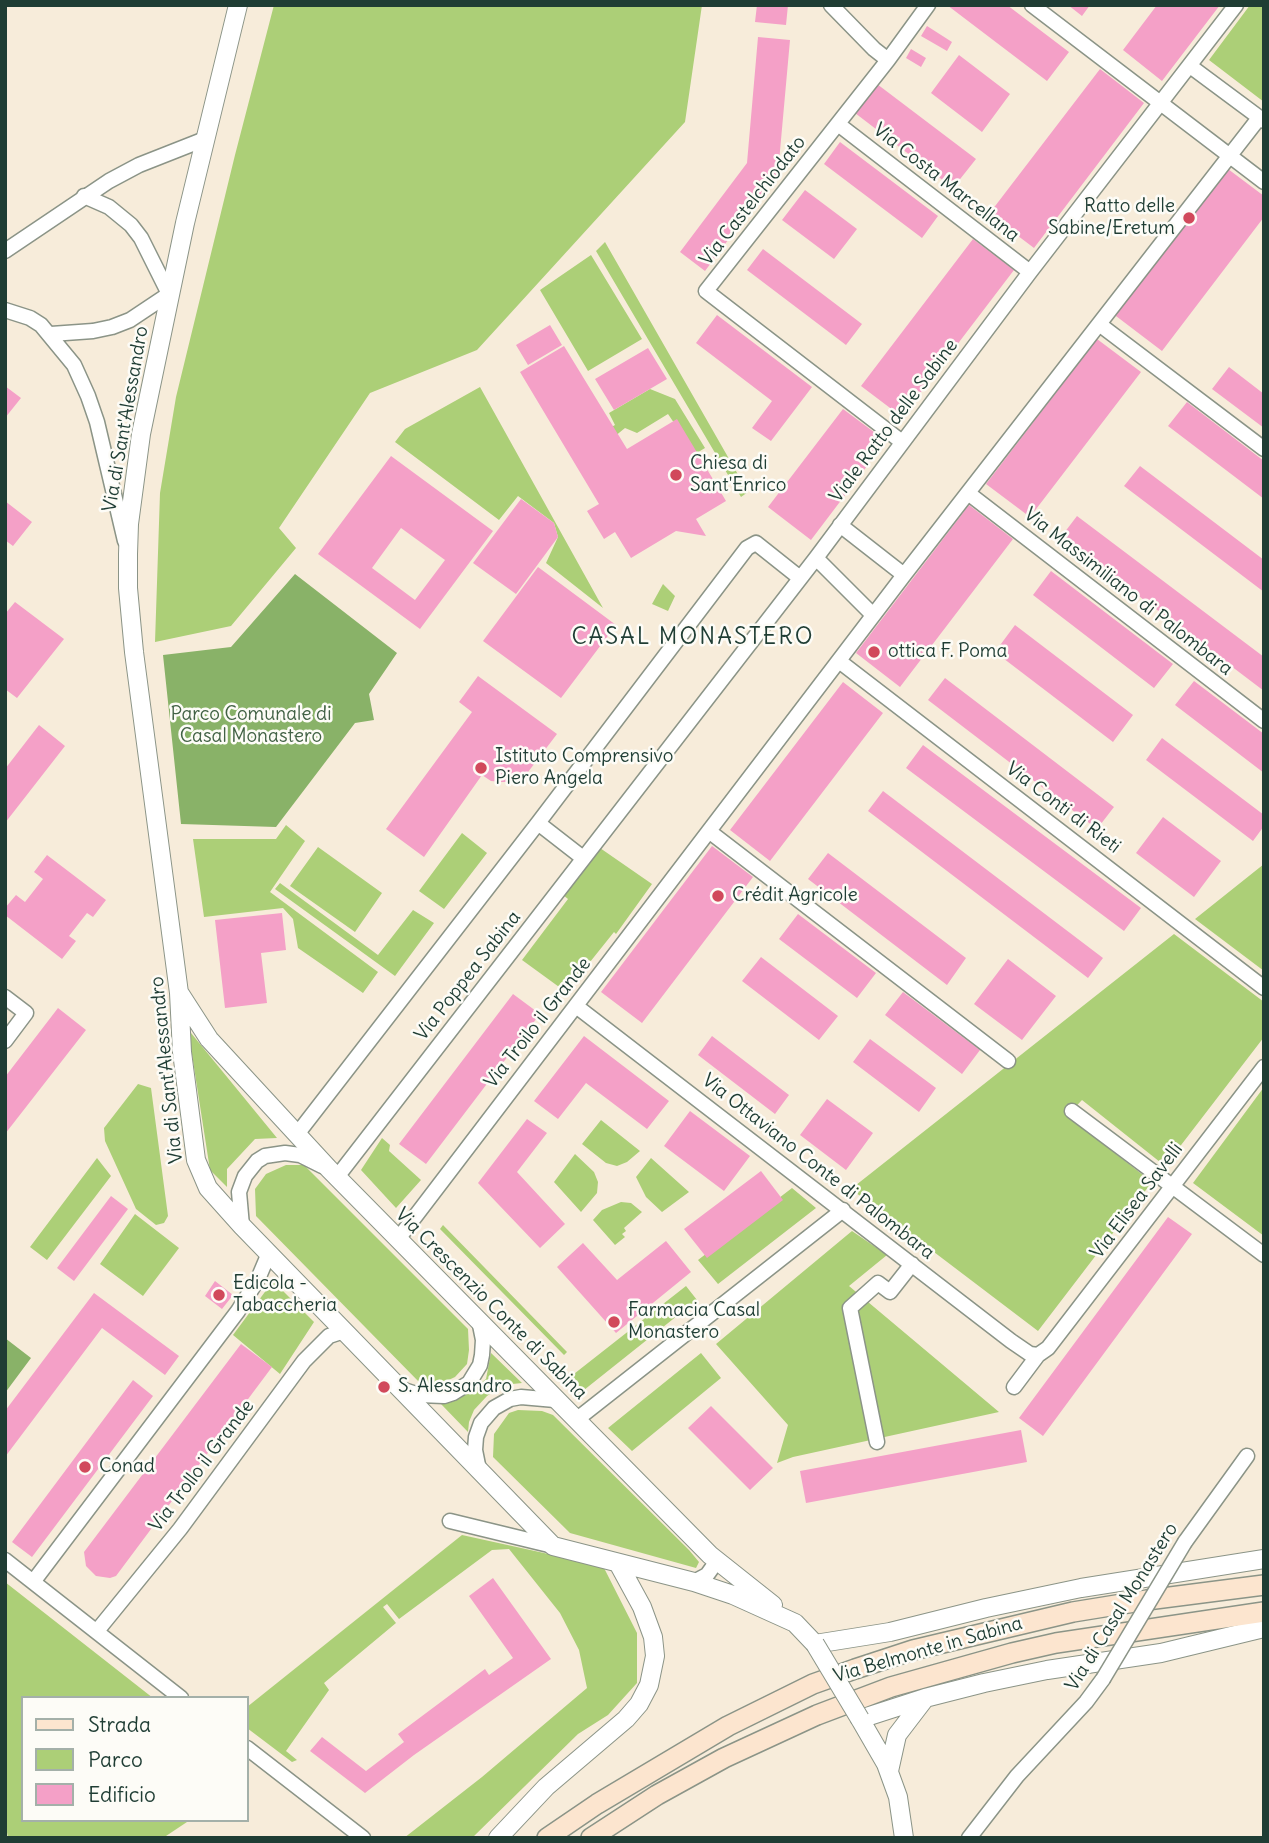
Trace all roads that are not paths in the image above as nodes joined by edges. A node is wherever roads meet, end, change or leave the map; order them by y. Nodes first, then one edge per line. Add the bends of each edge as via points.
1 (237, 5) edge
2 (831, 5) edge
3 (928, 5) edge
4 (1032, 5) edge
5 (1236, 5) edge
6 (888, 60) junction
7 (1190, 66) junction
8 (1162, 104) junction
9 (1261, 120) edge
10 (838, 124) junction
11 (205, 139) junction
12 (1229, 155) junction
13 (1264, 181) edge
14 (84, 196) junction
15 (5, 251) edge
16 (1030, 272) junction
17 (169, 294) junction
18 (5, 310) edge
19 (1099, 324) junction
20 (51, 334) junction
21 (902, 442) junction
22 (1264, 449) edge
23 (968, 493) junction
24 (840, 525) junction
25 (128, 554) junction
26 (816, 558) junction
27 (904, 575) junction
28 (800, 578) junction
29 (873, 615) junction
30 (839, 660) junction
31 (1264, 721) edge
32 (629, 800) joint
33 (538, 823) junction
34 (710, 832) junction
35 (583, 858) junction
36 (1264, 988) edge
37 (179, 993) junction
38 (5, 997) edge
39 (576, 1006) junction
40 (5, 1041) edge
41 (1008, 1061) dead end
42 (1264, 1067) edge
43 (1072, 1111) dead end
44 (298, 1133) junction
45 (333, 1173) junction
46 (1172, 1187) junction
47 (843, 1210) junction
48 (242, 1226) junction
49 (398, 1239) junction
50 (269, 1253) junction
51 (1264, 1255) edge
52 (912, 1264) junction
53 (478, 1320) junction
54 (344, 1331) junction
55 (1038, 1355) junction
56 (1014, 1387) dead end
57 (401, 1389) junction
58 (555, 1400) junction
59 (576, 1420) junction
60 (877, 1442) dead end
61 (1247, 1456) dead end
62 (479, 1471) junction
63 (450, 1521) dead end
64 (553, 1546) junction
65 (1264, 1559) edge
66 (5, 1560) edge
67 (717, 1561) junction
68 (618, 1563) junction
69 (33, 1582) junction
70 (694, 1582) junction
71 (1264, 1585) edge
72 (1264, 1612) edge
73 (795, 1622) junction
74 (1264, 1628) edge
75 (97, 1632) junction
76 (815, 1644) junction
77 (178, 1696) edge
78 (925, 1698) junction
79 (860, 1719) junction
80 (248, 1749) edge
81 (889, 1774) junction
82 (363, 1838) edge
83 (498, 1838) edge
84 (547, 1838) edge
85 (591, 1838) edge
86 (904, 1838) edge
87 (969, 1838) edge

1 - 11 street, Via di Sant'Alessandro
2 - 6 street
3 - 6 street, Via Castelchiodato
4 - 8 street
5 - 7 street, Viale Ratto delle Sabine
6 - 10 street, Via Castelchiodato
7 - 8 street, Viale Ratto delle Sabine
7 - 9 street
8 - 12 street
8 - 16 street, Viale Ratto delle Sabine
9 - 12 street
10 - 16 street, Via Costa Marcellana
10 - 21 street, Via Castelchiodato via 706,291
11 - 14 street via 139,165
11 - 17 street, Via di Sant'Alessandro
12 - 13 street
12 - 19 street
14 - 15 street
14 - 17 street via 110,207 131,225
16 - 21 street, Viale Ratto delle Sabine
17 - 20 street via 113,327
17 - 25 street, Via di Sant'Alessandro via 137,455
18 - 20 street via 36,321
19 - 22 street
19 - 23 street
20 - 25 street via 74,365 88,396
21 - 24 street, Viale Ratto delle Sabine
23 - 27 street
23 - 31 street, Via Massimiliano di Palombara
24 - 26 street, Viale Ratto delle Sabine
24 - 27 street
25 - 37 street, Via di Sant'Alessandro via 134,652
26 - 28 street, Viale Ratto delle Sabine
26 - 29 street
27 - 29 street
28 - 32 street, Viale Ratto delle Sabine
28 - 33 street via 756,543 747,548
29 - 30 street
30 - 34 street
30 - 36 street, Via Conti di Rieti
32 - 35 street, Via Poppea Sabina
33 - 35 street
33 - 44 street
34 - 39 street, Via Troilo il Grande
34 - 41 street
35 - 45 street, Via Poppea Sabina
37 - 44 street, Via Crescenzio Conte di Sabina via 209,1039
37 - 48 street, Via di Sant'Alessandro via 197,1166 208,1188
38 - 40 street via 26,1013
39 - 47 street, Via Ottaviano Conte di Palombara
39 - 49 street, Via Troilo il Grande
42 - 46 street, Via Elisea Savelli
43 - 46 street
44 - 45 street, Via Crescenzio Conte di Sabina
45 - 48 street via 293,1154 277,1153 257,1161 239,1192
45 - 49 street, Via Crescenzio Conte di Sabina
46 - 51 street
46 - 55 street, Via Elisea Savelli
47 - 52 street, Via Ottaviano Conte di Palombara
47 - 59 street
48 - 50 street, Via di Sant'Alessandro
49 - 53 street, Via Crescenzio Conte di Sabina
50 - 54 street, Via di Sant'Alessandro
50 - 69 street via 238,1311
52 - 55 street, Via Ottaviano Conte di Palombara via 1011,1341
52 - 60 street via 890,1292 878,1283 850,1308
53 - 57 street via 482,1355 468,1383 444,1396
53 - 58 street, Via Crescenzio Conte di Sabina
54 - 57 street, Via di Sant'Alessandro
54 - 75 street, Via Trollo il Grande via 328,1336 304,1361
55 - 56 street, Via Elisea Savelli
57 - 62 street, Via di Sant'Alessandro
58 - 59 street, Via Crescenzio Conte di Sabina
58 - 62 street via 510,1398 494,1408 476,1437
59 - 67 street, Via Crescenzio Conte di Sabina
61 - 87 street, Via di Casal Monastero, bridge via 1185,1542 1103,1679
62 - 64 street, Via di Sant'Alessandro
63 - 64 street
64 - 68 street
65 - 76 street via 1081,1588 890,1632
66 - 69 street
67 - 70 street via 707,1575
67 - 73 street, Via Crescenzio Conte di Sabina
68 - 70 street
68 - 83 street via 653,1637 655,1656 649,1685 626,1719 546,1787
69 - 75 street
70 - 73 street
71 - 84 main road, Via Belmonte in Sabina via 1051,1617 913,1650 834,1676 728,1726
72 - 85 main road, Via Belmonte in Sabina via 1056,1643 891,1686 724,1758
73 - 76 street
74 - 78 street via 1161,1653 1047,1670
75 - 77 street
76 - 79 street, bridge
78 - 79 street
78 - 81 street via 897,1735
79 - 81 street
80 - 82 street
81 - 86 street via 900,1805

